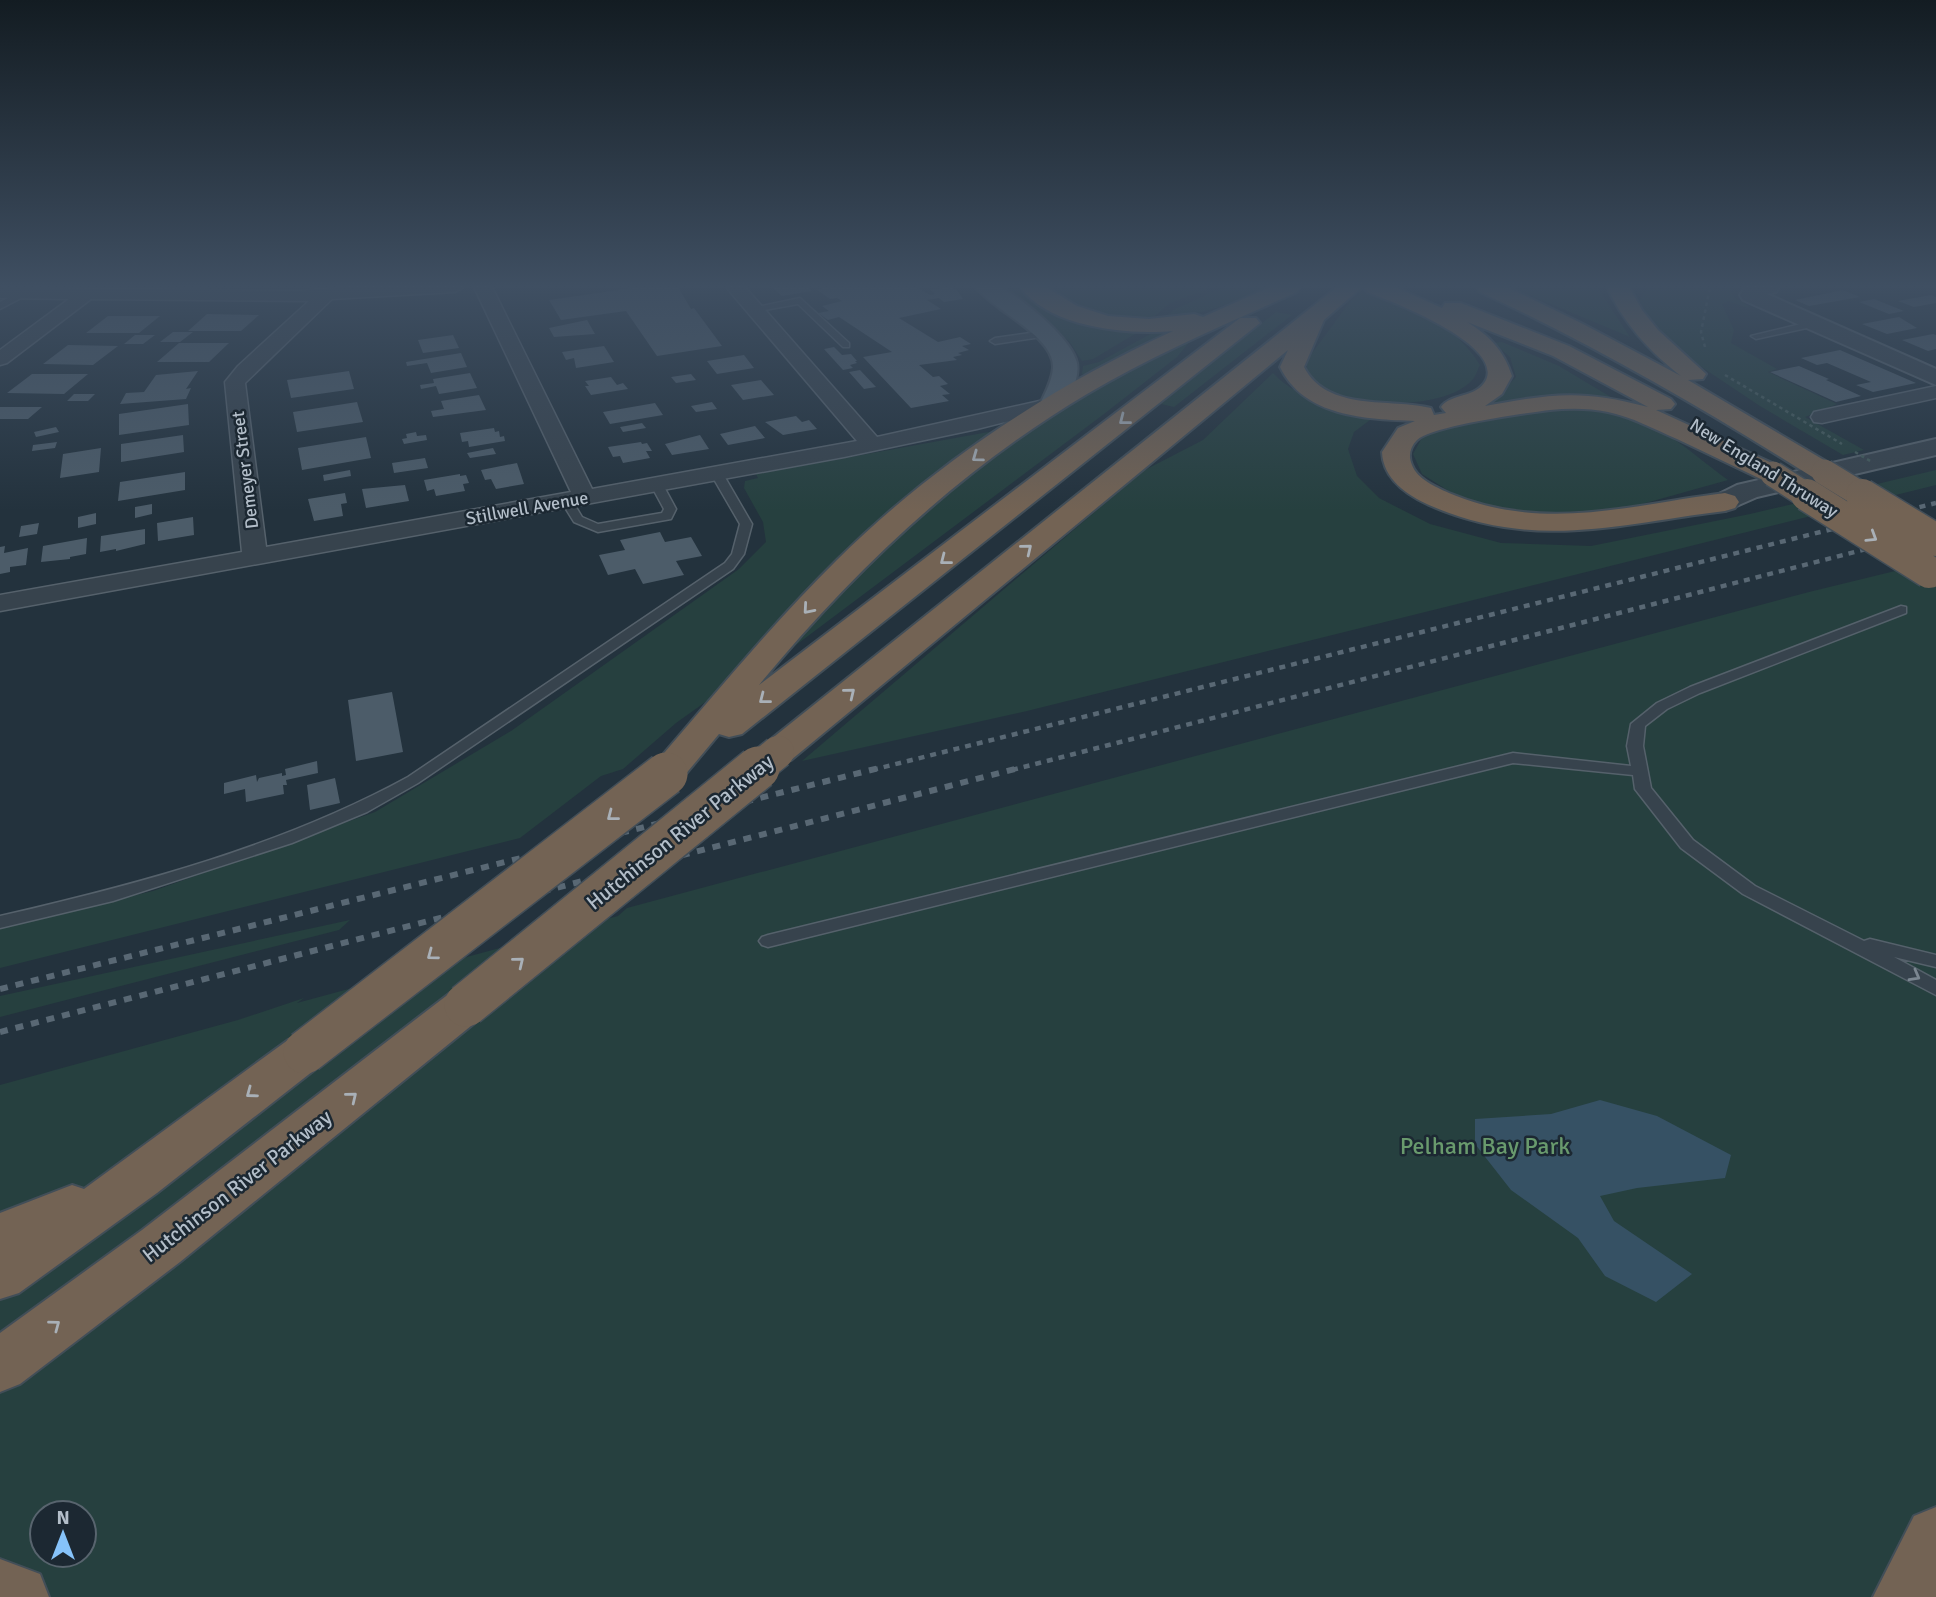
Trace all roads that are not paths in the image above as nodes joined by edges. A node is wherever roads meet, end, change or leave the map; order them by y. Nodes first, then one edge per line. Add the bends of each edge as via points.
1 (254, 362) edge
2 (515, 362) edge
3 (799, 362) edge
4 (1065, 362) edge
5 (1136, 362) edge
6 (1196, 362) edge
7 (1260, 362) edge
8 (1295, 362) edge
9 (1494, 362) edge
10 (1583, 362) edge
11 (1641, 362) edge
12 (1678, 362) edge
13 (1898, 362) edge
14 (1936, 378) edge
15 (1936, 392) edge
16 (1053, 404) junction
17 (1422, 414) junction
18 (1822, 417) dead end
19 (1748, 418) junction
20 (872, 444) junction
21 (1936, 447) edge
22 (717, 474) junction
23 (1773, 474) junction
24 (657, 485) junction
25 (576, 499) junction
26 (1725, 502) junction
27 (1936, 540) edge
28 (255, 557) junction
29 (1934, 576) edge
30 (0, 603) edge
31 (1901, 610) dead end
32 (1639, 771) junction
33 (666, 774) junction
34 (0, 922) edge
35 (1850, 940) junction
36 (768, 941) dead end
37 (1936, 961) edge
38 (1936, 988) edge
39 (139, 1178) junction
40 (0, 1236) edge
41 (0, 1276) edge
42 (0, 1366) edge
43 (1936, 1538) edge
44 (0, 1591) edge
45 (17, 1597) edge
46 (1905, 1597) edge

1 - 28 street, Demeyer Street via 235,382
2 - 25 street
3 - 20 street
4 - 16 main road
5 - 16 highway
6 -> 33 highway
42 -> 7 highway, Hutchinson River Parkway, bridge via 172,1238 467,1005
8 - 17 highway via 1292,367 1301,384 1321,396 1349,406
9 - 17 highway via 1500,372 1497,386 1479,399
10 - 23 highway, New England Thruway via 1671,409
11 - 19 highway, New England Thruway
12 - 19 highway
13 - 14 street
15 - 18 street
16 - 20 street, Stillwell Avenue
16 -> 33 highway via 936,488 855,559
17 - 26 highway via 1400,421 1379,438 1373,449 1373,466 1410,502 1464,525 1535,538 1601,537 1669,525 1709,513
19 - 27 highway, New England Thruway, bridge via 1824,472
20 - 22 street, Stillwell Avenue
21 - 26 street via 1747,491
22 - 24 street, Stillwell Avenue
22 - 34 lane via 746,524 738,554 729,566 414,780 361,809 286,839 107,897
23 - 26 highway via 1641,413 1599,402 1561,401 1425,425 1407,434 1395,458 1406,477 1439,499 1475,513 1524,523 1580,524
23 -> 29 highway, New England Thruway, bridge
24 - 25 street, Stillwell Avenue
24 - 25 lane via 670,509 667,516 590,527 574,517
25 - 28 street, Stillwell Avenue
28 - 30 street, Stillwell Avenue
31 - 32 lane via 1662,706 1638,724
32 - 35 lane via 1643,789 1687,844 1749,890
32 - 36 lane via 1513,758
33 -> 39 highway, bridge
35 - 37 lane
35 -> 38 lane
39 - 40 highway
39 - 41 highway
43 - 46 highway
44 - 45 highway

